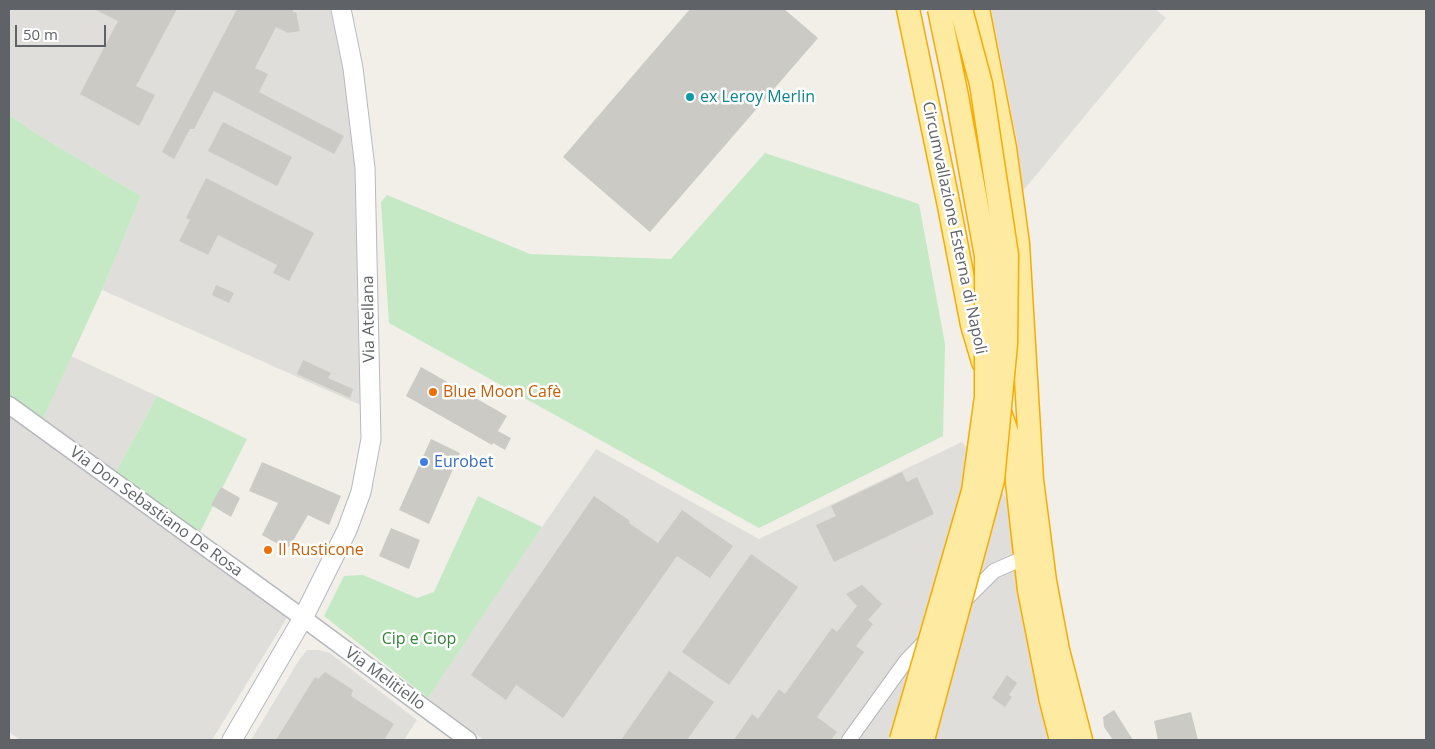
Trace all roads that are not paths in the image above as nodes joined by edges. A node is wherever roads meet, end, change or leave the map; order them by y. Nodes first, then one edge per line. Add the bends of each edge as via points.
1 (341, 9) edge
2 (908, 9) edge
3 (939, 9) edge
4 (961, 9) edge
5 (978, 9) edge
6 (9, 405) edge
7 (1026, 557) junction
8 (303, 618) junction
9 (232, 740) edge
10 (468, 740) edge
11 (849, 740) edge
12 (901, 740) edge
13 (923, 740) edge
14 (1061, 740) edge
15 (1081, 740) edge

1 - 8 main road, Via Atellana via 353,68 366,168 371,439 361,492 347,530
2 - 7 highway, Circumvallazione Esterna di Napoli via 972,325 1009,438
3 - 12 highway, bridge via 986,256 986,397 973,491
4 - 13 highway, bridge via 980,84 1007,255 1006,344 993,480
5 - 15 highway via 1005,148 1018,244 1032,480 1045,581 1058,650
6 - 8 street, Via Don Sebastiano De Rosa
7 - 11 street via 994,572 906,661
7 - 14 highway, Circumvallazione Esterna di Napoli via 1031,599
8 - 9 main road, Via Atellana
8 - 10 street, Via Melitiello

